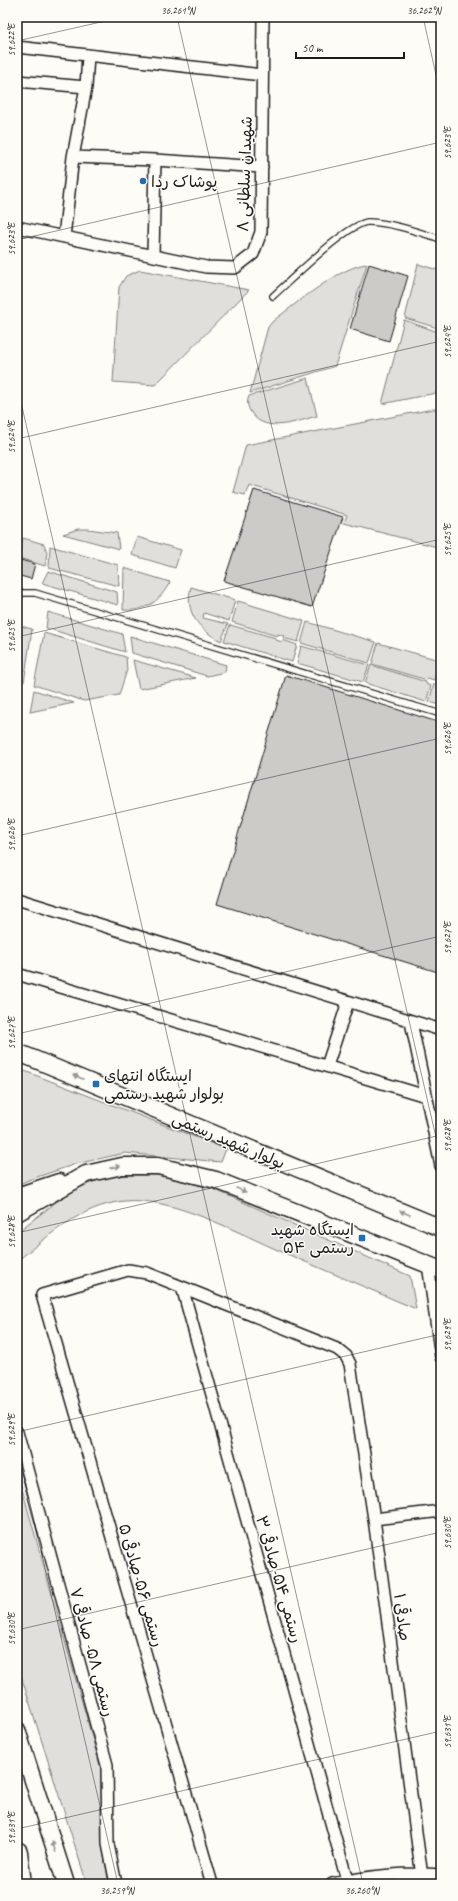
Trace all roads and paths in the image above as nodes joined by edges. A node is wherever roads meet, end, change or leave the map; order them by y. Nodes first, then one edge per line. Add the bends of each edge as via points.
1 (263, 17) edge
2 (17, 47) edge
3 (88, 55) junction
4 (262, 75) junction
5 (17, 81) edge
6 (86, 87) junction
7 (72, 157) junction
8 (155, 160) junction
9 (262, 167) junction
10 (17, 227) edge
11 (64, 237) junction
12 (441, 239) edge
13 (153, 255) junction
14 (274, 296) dead end
15 (17, 593) edge
16 (441, 714) edge
17 (17, 899) edge
18 (17, 974) edge
19 (348, 1002) junction
20 (411, 1022) junction
21 (441, 1030) edge
22 (17, 1052) edge
23 (327, 1066) junction
24 (426, 1096) junction
25 (441, 1166) edge
26 (86, 1174) junction
27 (17, 1196) edge
28 (17, 1213) edge
29 (441, 1228) edge
30 (434, 1267) edge
31 (182, 1287) junction
32 (441, 1357) edge
33 (17, 1432) edge
34 (441, 1511) edge
35 (374, 1519) junction
36 (17, 1730) edge
37 (17, 1852) edge
38 (441, 1876) edge
39 (422, 1879) edge
40 (347, 1880) junction
41 (21, 1884) edge
42 (66, 1884) edge
43 (116, 1884) edge
44 (212, 1884) edge
45 (334, 1884) edge

1 - 4 street, شهیدان سلطانی ۸
2 - 3 street
3 - 4 street
3 - 6 street
4 - 9 street, شهیدان سلطانی ۸
5 - 6 street
6 - 7 street
7 - 8 street
7 - 11 street
8 - 9 street
8 - 13 street
9 - 13 street, شهیدان سلطانی ۸ via 261,232 253,254 234,268 206,267
10 - 11 street, شهیدان سلطانی ۸
11 - 13 street, شهیدان سلطانی ۸
12 - 14 lane via 412,230 368,222 346,231
15 - 16 lane via 34,593
17 - 19 street
18 - 23 street
19 - 20 street
19 - 23 street
20 - 21 street
20 - 24 street
29 -> 22 main road, بولوار شهید رستمی
23 - 24 street
24 - 25 street
26 - 27 main road
26 - 28 main road
26 -> 30 main road via 122,1166 158,1166 216,1180
30 - 32 street
31 - 35 street, صادقی ۱ via 337,1349 346,1356 350,1364
31 - 40 street, رستمی ۵۴-صادقی ۳
31 - 44 street, رستمی ۵۶-صادقی ۵ via 147,1273 128,1270 42,1295
33 - 43 street, رستمی ۵۸- صادقی ۷ via 107,1765 108,1844
34 - 35 street
35 - 39 street, صادقی ۱
42 -> 36 main road
37 - 41 highway
38 - 39 street
39 - 40 street
40 - 45 street

